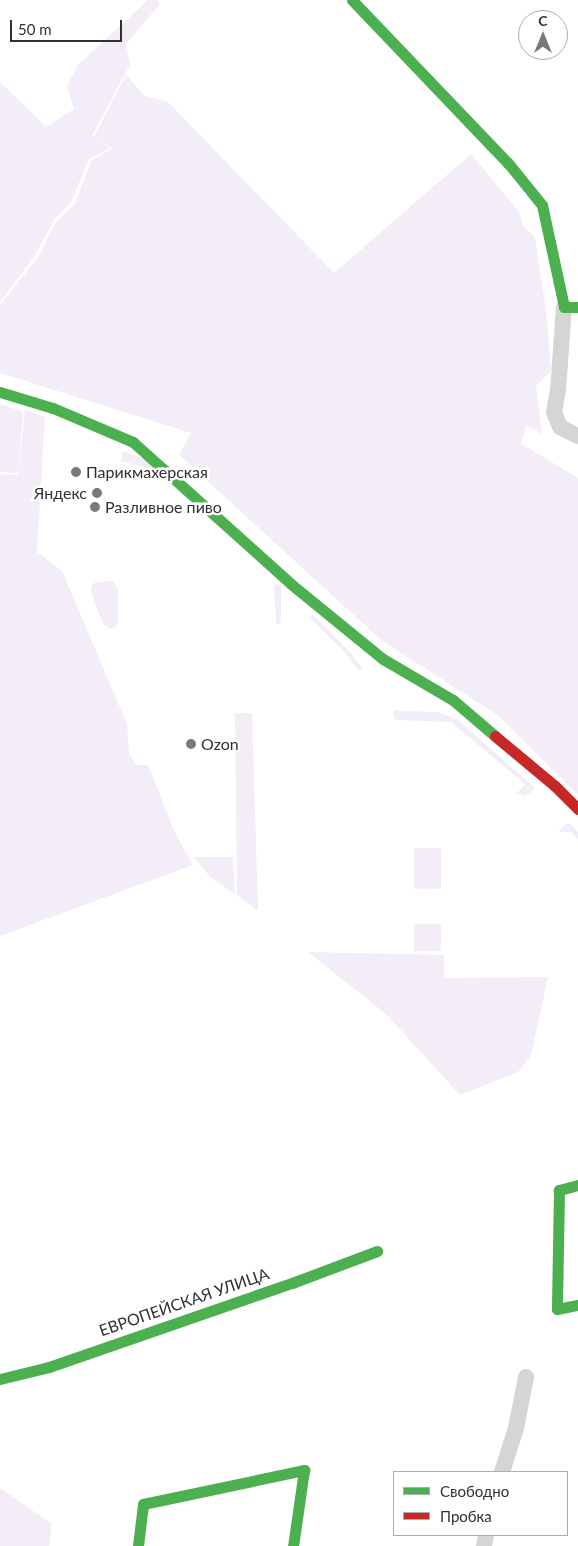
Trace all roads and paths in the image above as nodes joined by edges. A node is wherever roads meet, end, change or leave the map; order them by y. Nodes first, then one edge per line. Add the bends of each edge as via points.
1 (352, 0) edge
2 (571, 307) edge
3 (0, 392) edge
4 (578, 436) edge
5 (578, 809) edge
6 (578, 1185) edge
7 (377, 1250) dead end
8 (578, 1306) edge
9 (526, 1377) dead end
10 (0, 1379) edge
11 (502, 1471) edge
12 (138, 1546) edge
13 (293, 1546) edge

1 - 2 street via 508,163 542,205
2 - 4 street via 554,412 560,427
3 - 5 street via 53,408 133,442 291,584 383,659 453,700
6 - 8 street via 559,1190 557,1309
7 - 10 street, ЕВРОПЕЙСКАЯ УЛИЦА via 292,1283 49,1367
9 - 11 street via 516,1428
12 - 13 street via 143,1504 304,1470

